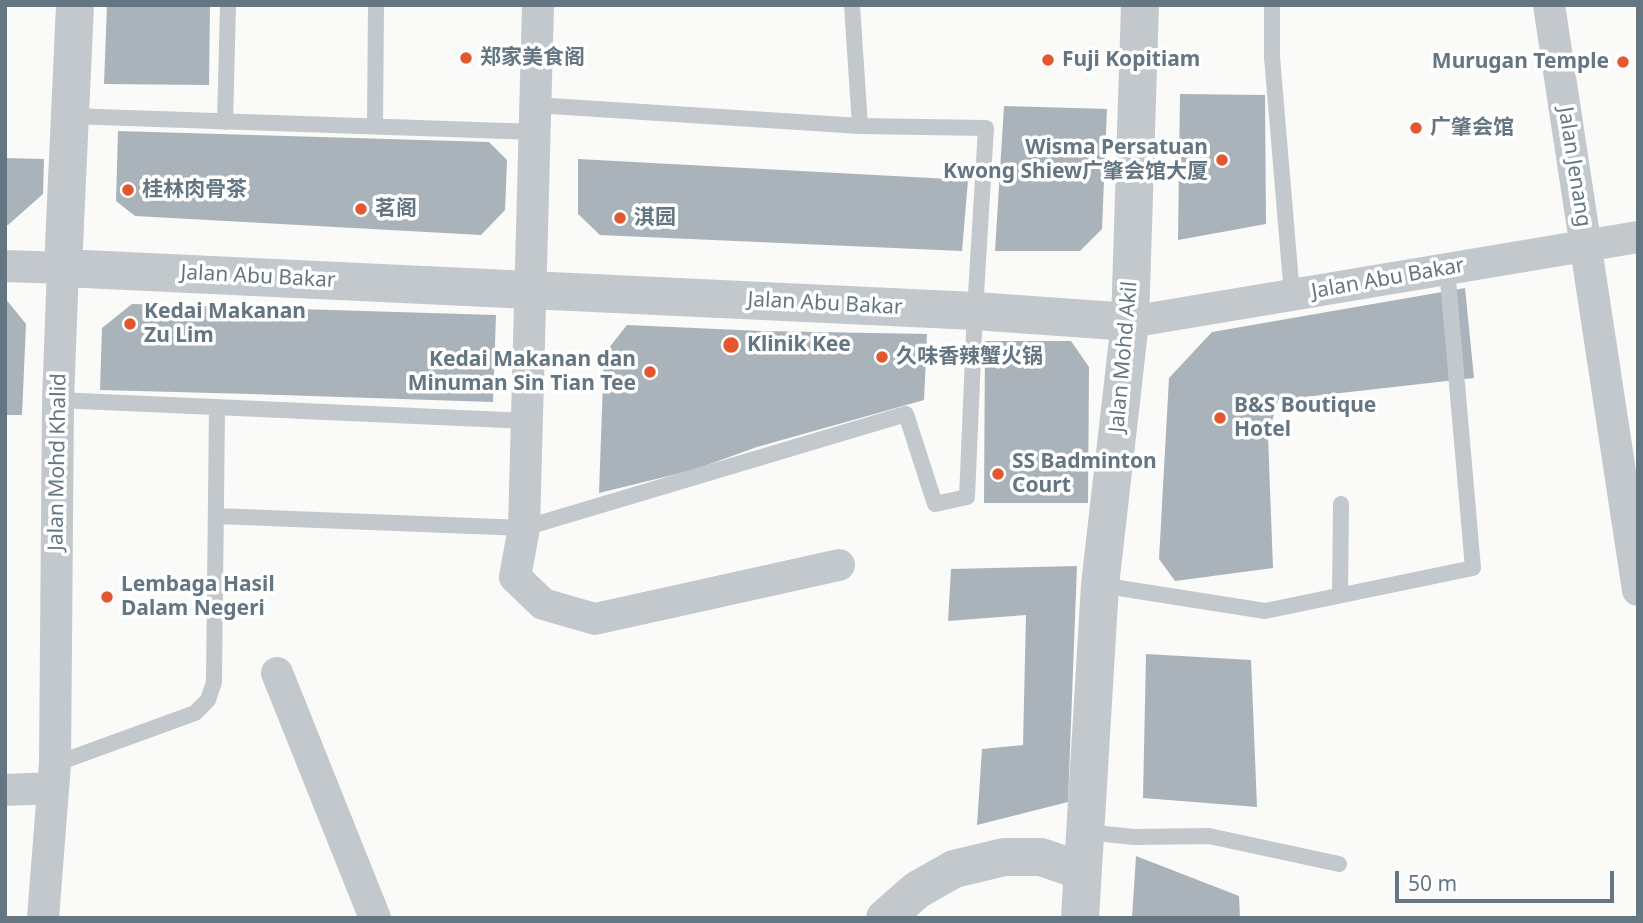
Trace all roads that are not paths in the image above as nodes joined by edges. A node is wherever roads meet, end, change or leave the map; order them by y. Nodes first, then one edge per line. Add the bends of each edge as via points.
1 (75, 5) edge
2 (228, 5) edge
3 (376, 5) edge
4 (538, 5) edge
5 (852, 5) edge
6 (1140, 5) edge
7 (1272, 5) edge
8 (1549, 5) edge
9 (70, 116) junction
10 (535, 118) junction
11 (225, 122) junction
12 (375, 126) junction
13 (860, 126) junction
14 (1638, 237) edge
15 (1586, 246) junction
16 (5, 265) edge
17 (63, 268) junction
18 (1447, 269) junction
19 (531, 290) junction
20 (1292, 295) junction
21 (975, 311) junction
22 (1130, 322) junction
23 (58, 400) junction
24 (218, 407) junction
25 (527, 421) junction
26 (1341, 504) dead end
27 (216, 516) junction
28 (524, 528) junction
29 (839, 565) dead end
30 (1100, 586) junction
31 (1638, 590) edge
32 (1340, 595) junction
33 (276, 673) dead end
34 (54, 776) junction
35 (5, 790) edge
36 (1086, 832) junction
37 (1339, 863) dead end
38 (1082, 871) junction
39 (43, 918) edge
40 (375, 918) edge
41 (885, 918) edge
42 (1080, 918) edge

1 - 9 street, Jalan Mohd Khalid
2 - 11 lane
3 - 12 lane
4 - 10 street
5 - 13 lane
6 - 22 street, Jalan Mohd Akil
7 - 20 lane via 1272,57
8 - 15 street, Jalan Jenang
9 - 11 lane
9 - 17 street, Jalan Mohd Khalid
10 - 12 lane
10 - 13 lane
10 - 19 street
11 - 12 lane
13 - 21 lane via 986,128
14 - 15 street, Jalan Abu Bakar
15 - 18 street, Jalan Abu Bakar
15 - 31 street, Jalan Jenang
16 - 17 street, Jalan Abu Bakar
17 - 19 street, Jalan Abu Bakar
17 - 23 street, Jalan Mohd Khalid
18 - 20 street, Jalan Abu Bakar
18 - 32 lane via 1473,568
19 - 21 street, Jalan Abu Bakar
19 - 25 street
20 - 22 street, Jalan Abu Bakar
21 - 22 street, Jalan Abu Bakar
21 - 28 lane via 967,497 935,504 906,414
22 - 30 street, Jalan Mohd Akil
23 - 24 lane
23 - 34 street, Jalan Mohd Khalid
24 - 25 lane
24 - 27 lane
25 - 28 street
26 - 32 lane
27 - 28 lane
27 - 34 lane via 214,682 208,700 195,713
28 - 29 street via 515,577 543,604 595,620
30 - 32 lane via 1265,611
30 - 36 street, Jalan Mohd Akil
33 - 40 street
34 - 35 street
34 - 39 street, Jalan Mohd Khalid
36 - 37 lane via 1209,836
36 - 38 street, Jalan Mohd Akil
38 - 41 street via 1041,857 1004,857 954,869 917,890
38 - 42 street, Jalan Mohd Akil

